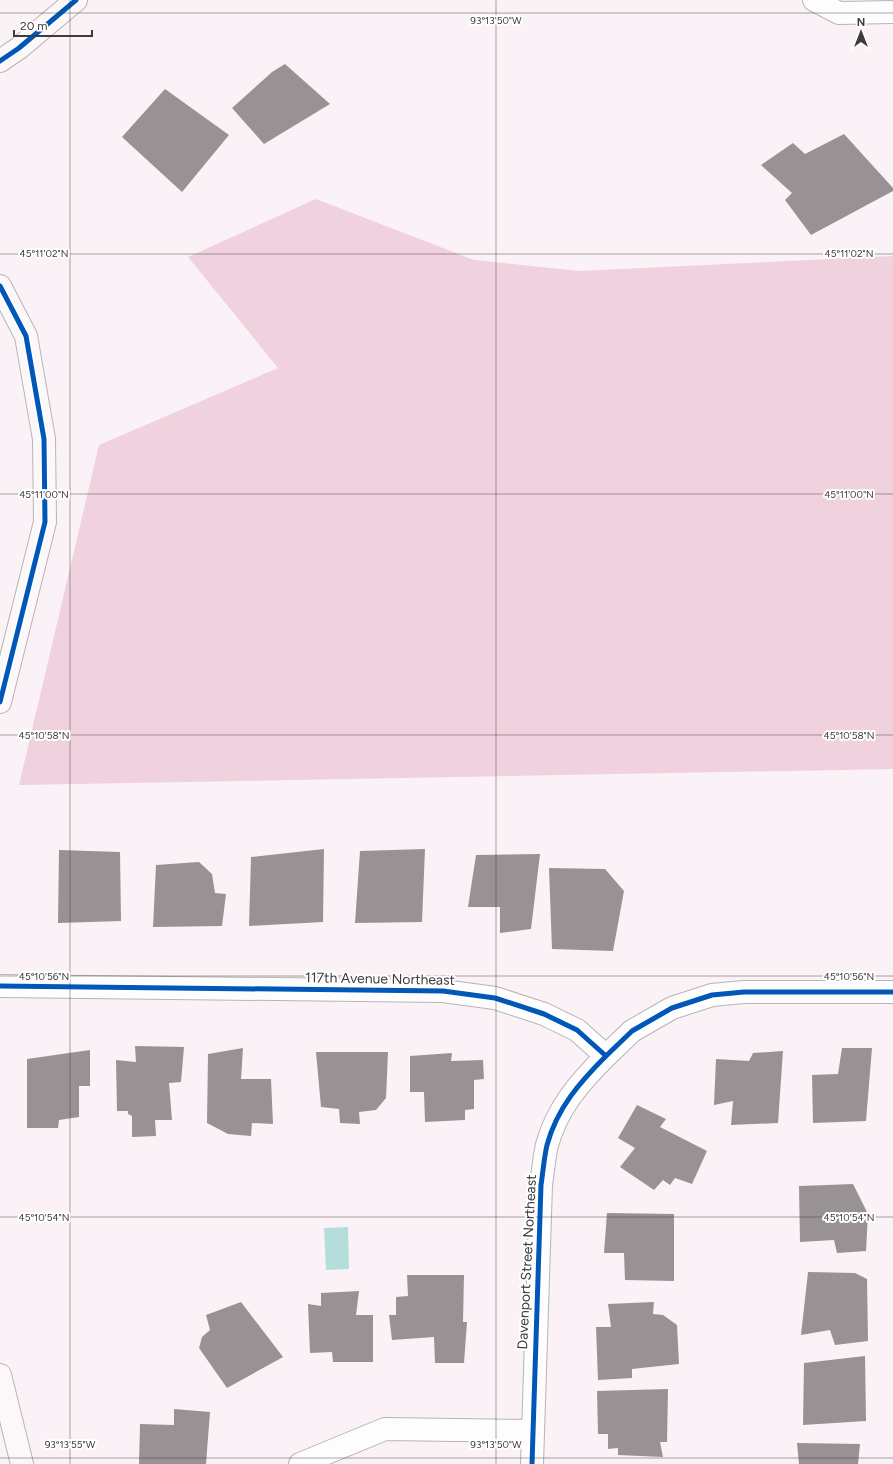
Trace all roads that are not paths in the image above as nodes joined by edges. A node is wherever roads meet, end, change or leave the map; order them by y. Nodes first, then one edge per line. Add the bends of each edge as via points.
1 (76, 0) edge
2 (814, 0) edge
3 (893, 12) edge
4 (0, 61) edge
5 (0, 286) edge
6 (0, 702) edge
7 (0, 986) edge
8 (893, 992) edge
9 (606, 1056) junction
10 (0, 1375) edge
11 (532, 1431) junction
12 (22, 1464) edge
13 (300, 1464) edge
14 (532, 1464) edge

1 - 4 street
2 - 3 street via 838,13
5 - 6 street via 26,336 44,439 45,515
7 - 9 street, 117th Avenue Northeast via 443,991 495,998 544,1014 577,1030
8 - 9 street via 744,992 712,995 672,1008 632,1031
9 - 11 street, Davenport Street Northeast via 581,1081 560,1112 547,1145 540,1185
10 - 12 street
11 - 13 street via 385,1429
11 - 14 street, Davenport Street Northeast

